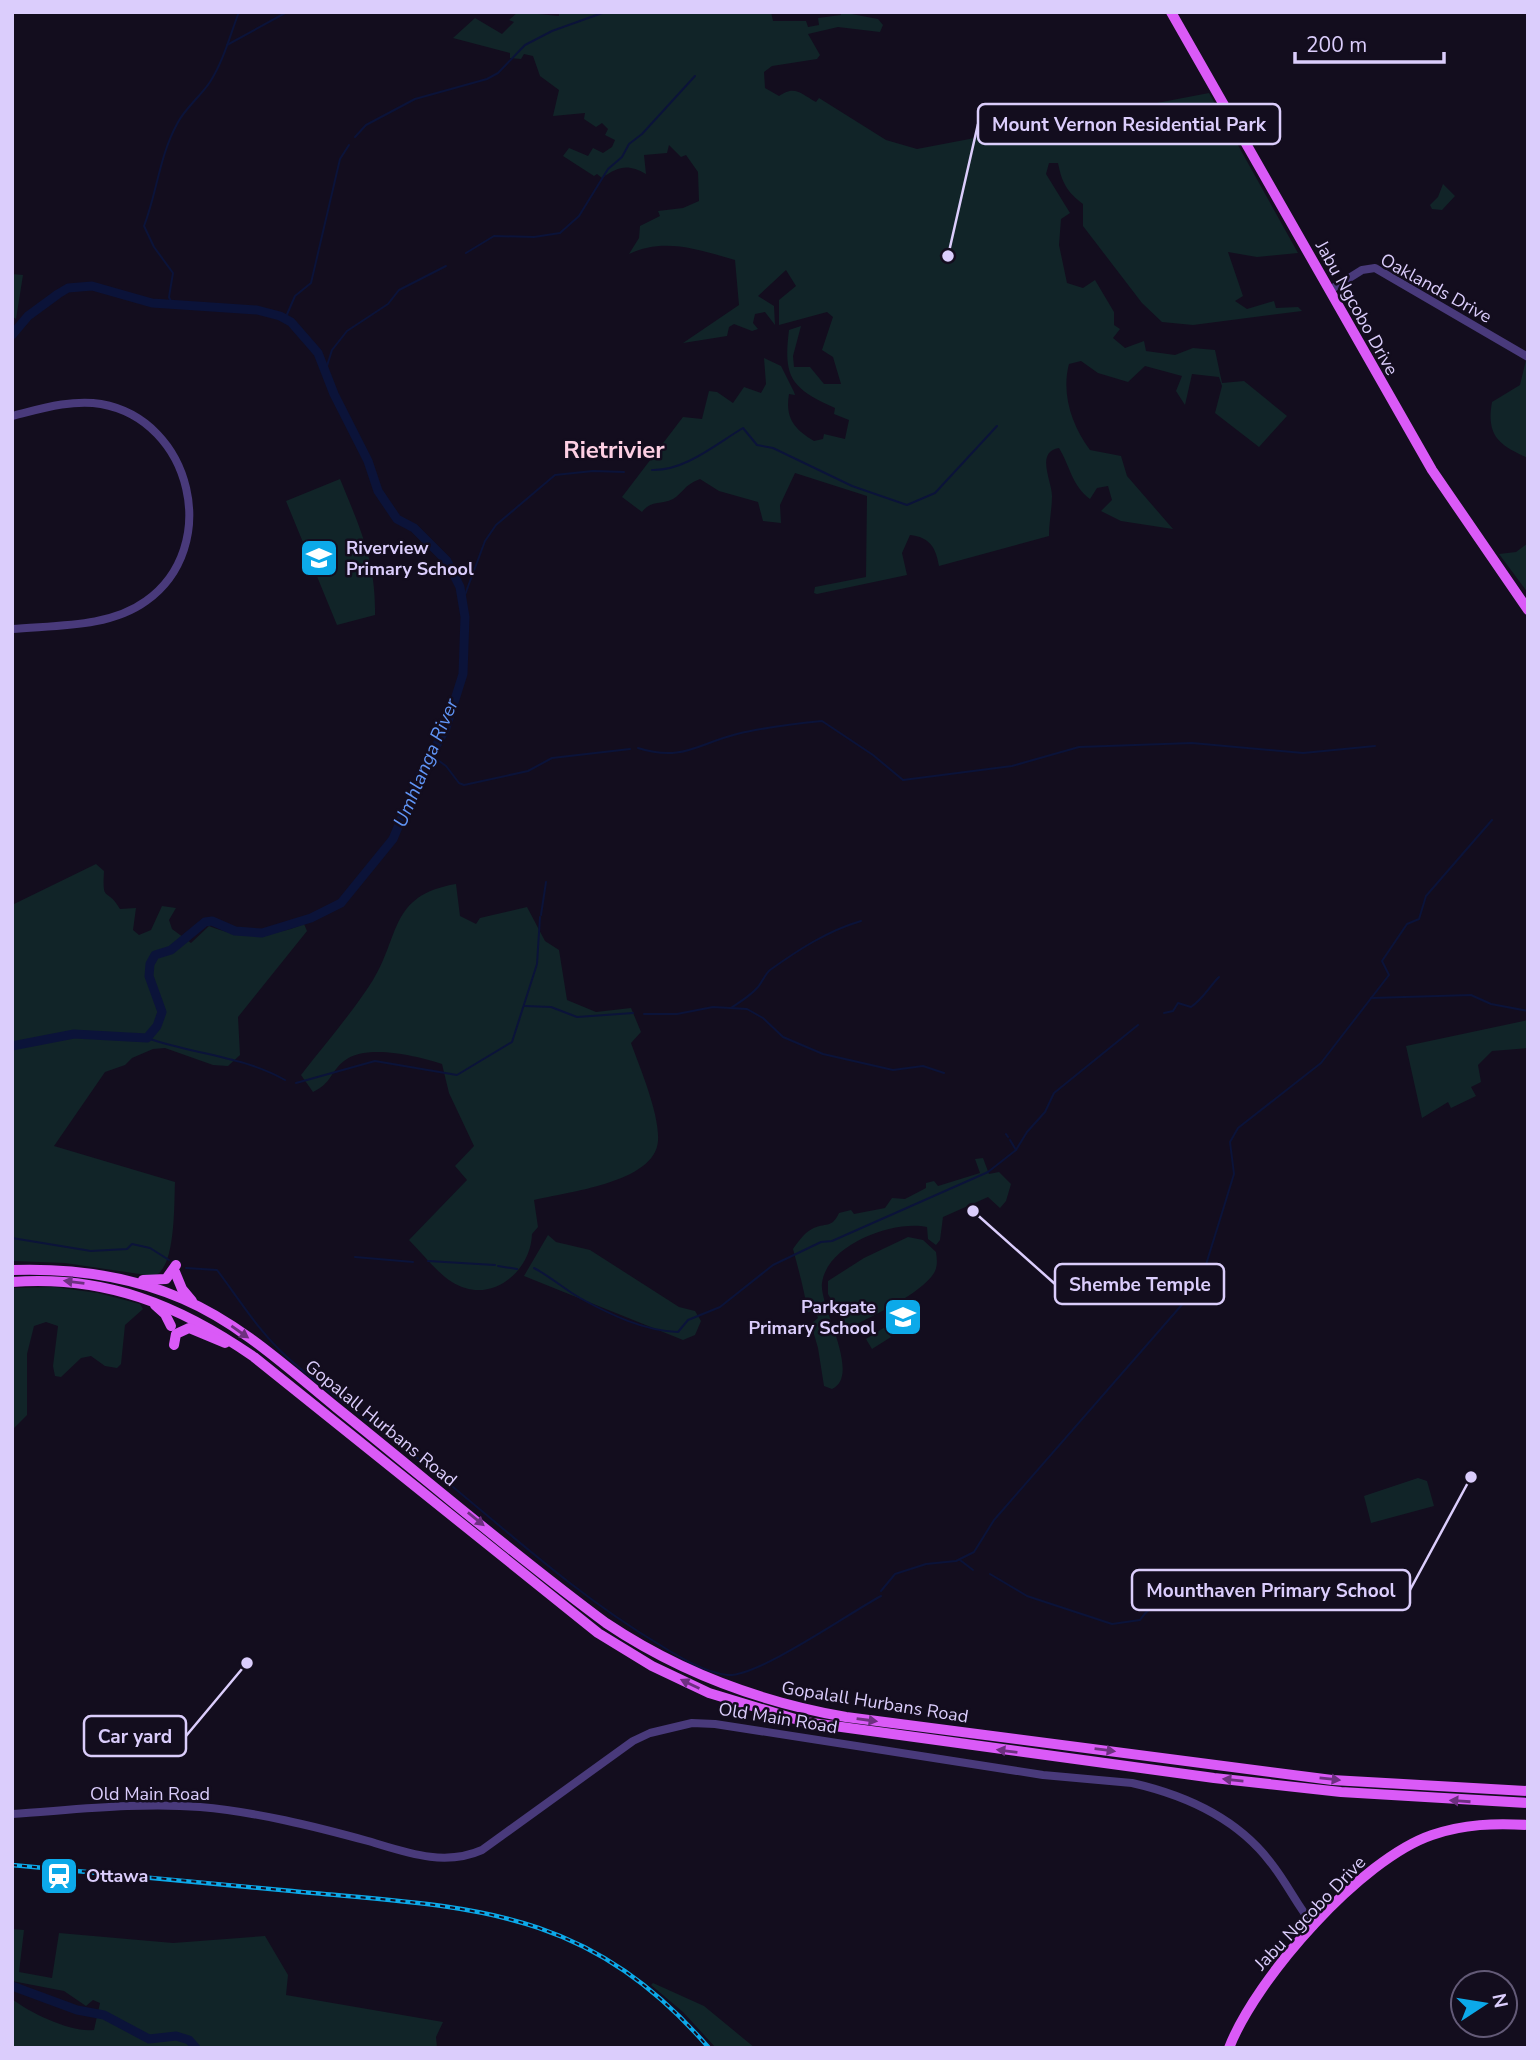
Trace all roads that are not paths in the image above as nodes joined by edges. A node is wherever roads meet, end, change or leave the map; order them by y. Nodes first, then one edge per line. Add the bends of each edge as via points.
1 (1171, 12) edge
2 (1330, 290) junction
3 (1528, 357) edge
4 (12, 416) edge
5 (1528, 610) edge
6 (12, 629) edge
7 (12, 1270) edge
8 (121, 1277) junction
9 (12, 1282) edge
10 (151, 1302) junction
11 (205, 1310) junction
12 (171, 1326) dead end
13 (174, 1345) dead end
14 (254, 1357) junction
15 (1528, 1791) edge
16 (1528, 1803) edge
17 (12, 1814) edge
18 (1528, 1825) edge
19 (1314, 1926) junction
20 (1229, 2048) edge

1 - 2 main road, Jabu Ngcobo Drive
2 - 3 street, Oaklands Drive via 1363,270 1376,268
2 - 5 main road, Jabu Ngcobo Drive via 1432,470
4 - 6 street via 79,402 108,405 130,414 172,451 185,477 190,506 180,559 147,601 104,619
7 - 8 main road, Gopalall Hurbans Road
8 - 11 main road, Gopalall Hurbans Road
8 - 11 main road via 163,1280 176,1268 184,1293
10 -> 9 main road, Gopalall Hurbans Road via 88,1284
10 - 12 main road
10 - 14 main road, Gopalall Hurbans Road via 207,1325
11 -> 15 main road, Gopalall Hurbans Road via 257,1343 606,1623 659,1655 737,1690 846,1717 1223,1767 1345,1781
13 - 14 main road via 176,1334 189,1328
16 -> 14 main road, Gopalall Hurbans Road via 1341,1792 995,1749 805,1722 709,1693 598,1633
17 - 19 street, Old Main Road via 197,1807 311,1826 420,1856 464,1857 482,1850 633,1741 670,1727 715,1724 1158,1789 1207,1809 1251,1841
18 - 19 main road, Jabu Ngcobo Drive via 1458,1827 1422,1839 1380,1863
19 - 20 main road, Jabu Ngcobo Drive via 1261,1987

